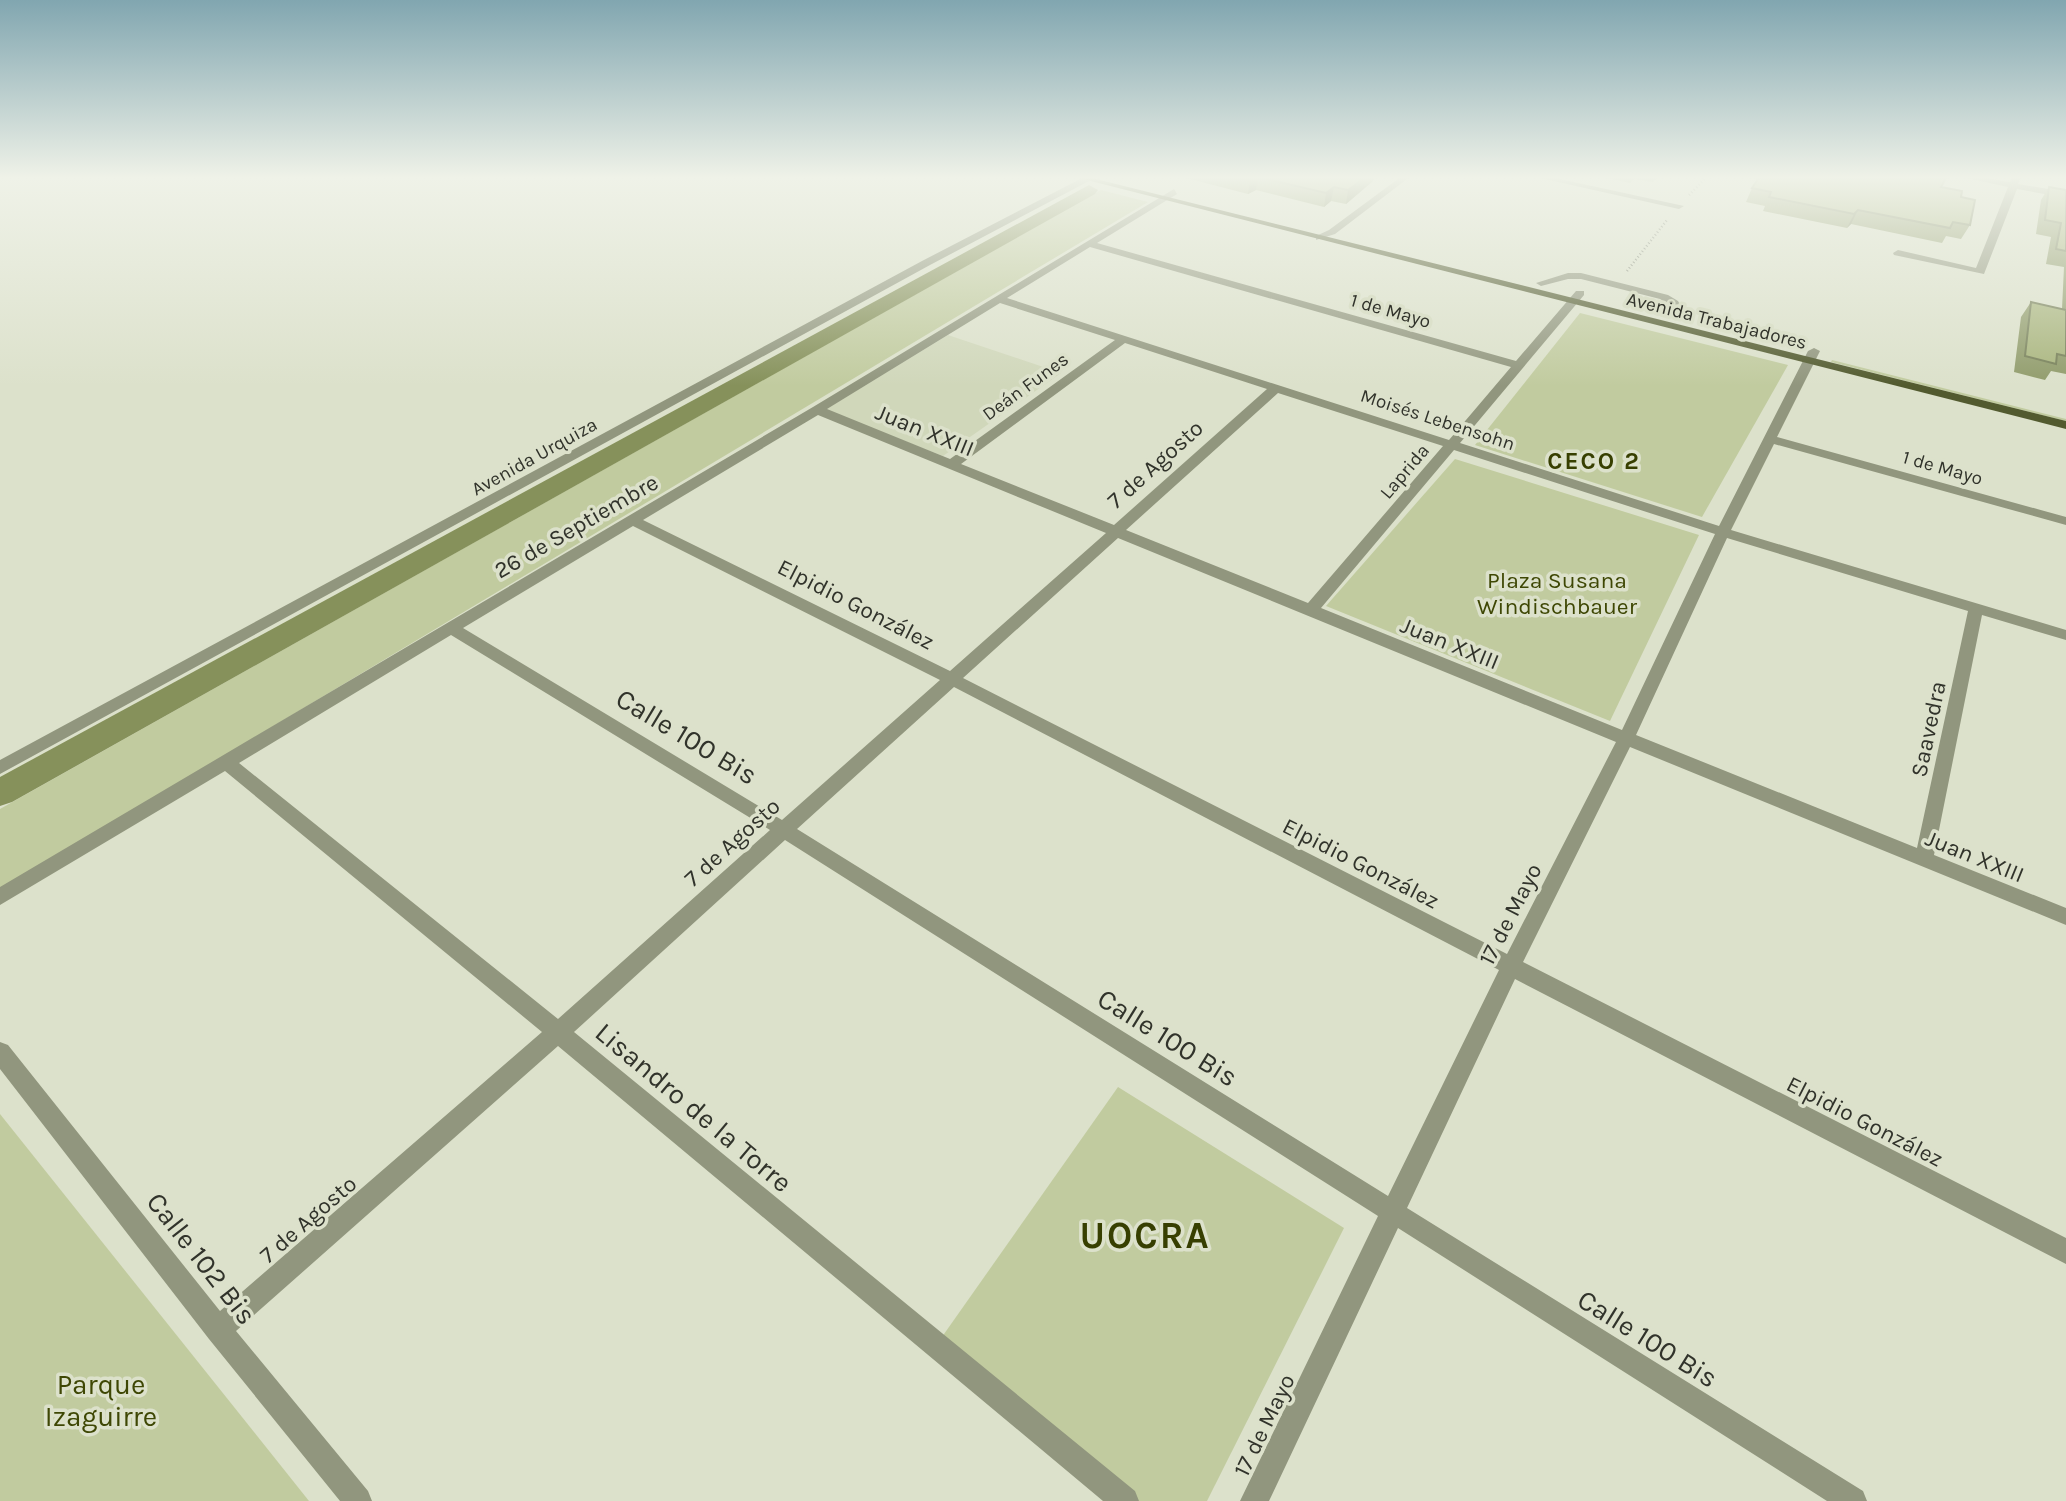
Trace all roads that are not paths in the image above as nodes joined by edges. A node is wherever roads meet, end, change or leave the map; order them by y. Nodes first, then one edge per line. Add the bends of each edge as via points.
1 (958, 246) edge
2 (1087, 246) edge
3 (1097, 246) edge
4 (1354, 246) edge
5 (1390, 246) edge
6 (1990, 246) edge
7 (1898, 253) dead end
8 (1541, 283) junction
9 (1577, 297) junction
10 (999, 299) junction
11 (1683, 319) junction
12 (1123, 339) junction
13 (1811, 356) junction
14 (1520, 366) junction
15 (1276, 388) junction
16 (817, 410) junction
17 (2066, 414) edge
18 (2066, 425) edge
19 (1769, 439) junction
20 (1452, 443) junction
21 (951, 465) junction
22 (632, 520) junction
23 (2066, 522) edge
24 (1723, 532) junction
25 (1115, 533) junction
26 (1976, 607) junction
27 (1311, 610) junction
28 (449, 627) junction
29 (2066, 635) edge
30 (952, 679) junction
31 (1626, 739) junction
32 (223, 761) junction
33 (0, 768) edge
34 (783, 829) junction
35 (1924, 860) junction
36 (0, 897) edge
37 (2066, 917) edge
38 (1510, 968) junction
39 (558, 1032) junction
40 (0, 1052) edge
41 (1393, 1214) junction
42 (2066, 1251) edge
43 (218, 1330) junction
44 (358, 1501) edge
45 (1125, 1501) edge
46 (1254, 1501) edge
47 (1853, 1501) edge

1 - 33 street, Avenida Urquiza
2 - 10 street, 26 de Septiembre
3 - 14 street, 1 de Mayo
4 - 9 main road, Avenida Trabajadores
5 - 8 main road, Avenida Trabajadores
6 - 7 street via 1980,272
8 - 9 main road, Avenida Trabajadores
8 - 11 street via 1568,275 1664,297 1674,303
9 - 11 main road, Avenida Trabajadores
9 - 13 main road, Avenida Trabajadores
9 - 14 street, Laprida
10 - 12 street, Moisés Lebensohn
10 - 16 street, 26 de Septiembre
11 - 13 main road, Avenida Trabajadores
12 - 15 street, Moisés Lebensohn
12 - 21 street, Deán Funes
13 - 17 main road, Avenida Trabajadores
13 - 18 main road, Avenida Trabajadores
13 - 19 street, 17 de Mayo
14 - 20 street, Laprida
15 - 20 street, Moisés Lebensohn
15 - 25 street, 7 de Agosto
16 - 21 street, Juan XXIII
16 - 22 street, 26 de Septiembre
19 - 23 street, 1 de Mayo
19 - 24 street, 17 de Mayo
20 - 24 street, Moisés Lebensohn
20 - 27 street, Laprida
21 - 25 street, Juan XXIII
22 - 28 street, 26 de Septiembre
22 - 30 street, Elpidio González
24 - 26 street, Moisés Lebensohn
24 - 31 street, 17 de Mayo
25 - 27 street, Juan XXIII
25 - 30 street, 7 de Agosto
26 - 29 street, Moisés Lebensohn
26 - 35 street, Saavedra
27 - 31 street, Juan XXIII
28 - 32 street, 26 de Septiembre
28 - 34 street, Calle 100 Bis
30 - 34 street, 7 de Agosto
30 - 38 street, Elpidio González
31 - 35 street, Juan XXIII
31 - 38 street, 17 de Mayo
32 - 36 street, 26 de Septiembre
32 - 39 street, Lisandro de la Torre
34 - 39 street, 7 de Agosto
34 - 41 street, Calle 100 Bis
35 - 37 street, Juan XXIII
38 - 41 street, 17 de Mayo
38 - 42 street, Elpidio González
39 - 43 street, 7 de Agosto
39 - 45 street, Lisandro de la Torre
40 - 43 street, Calle 102 Bis
41 - 46 street, 17 de Mayo
41 - 47 street, Calle 100 Bis
43 - 44 street, Calle 102 Bis

